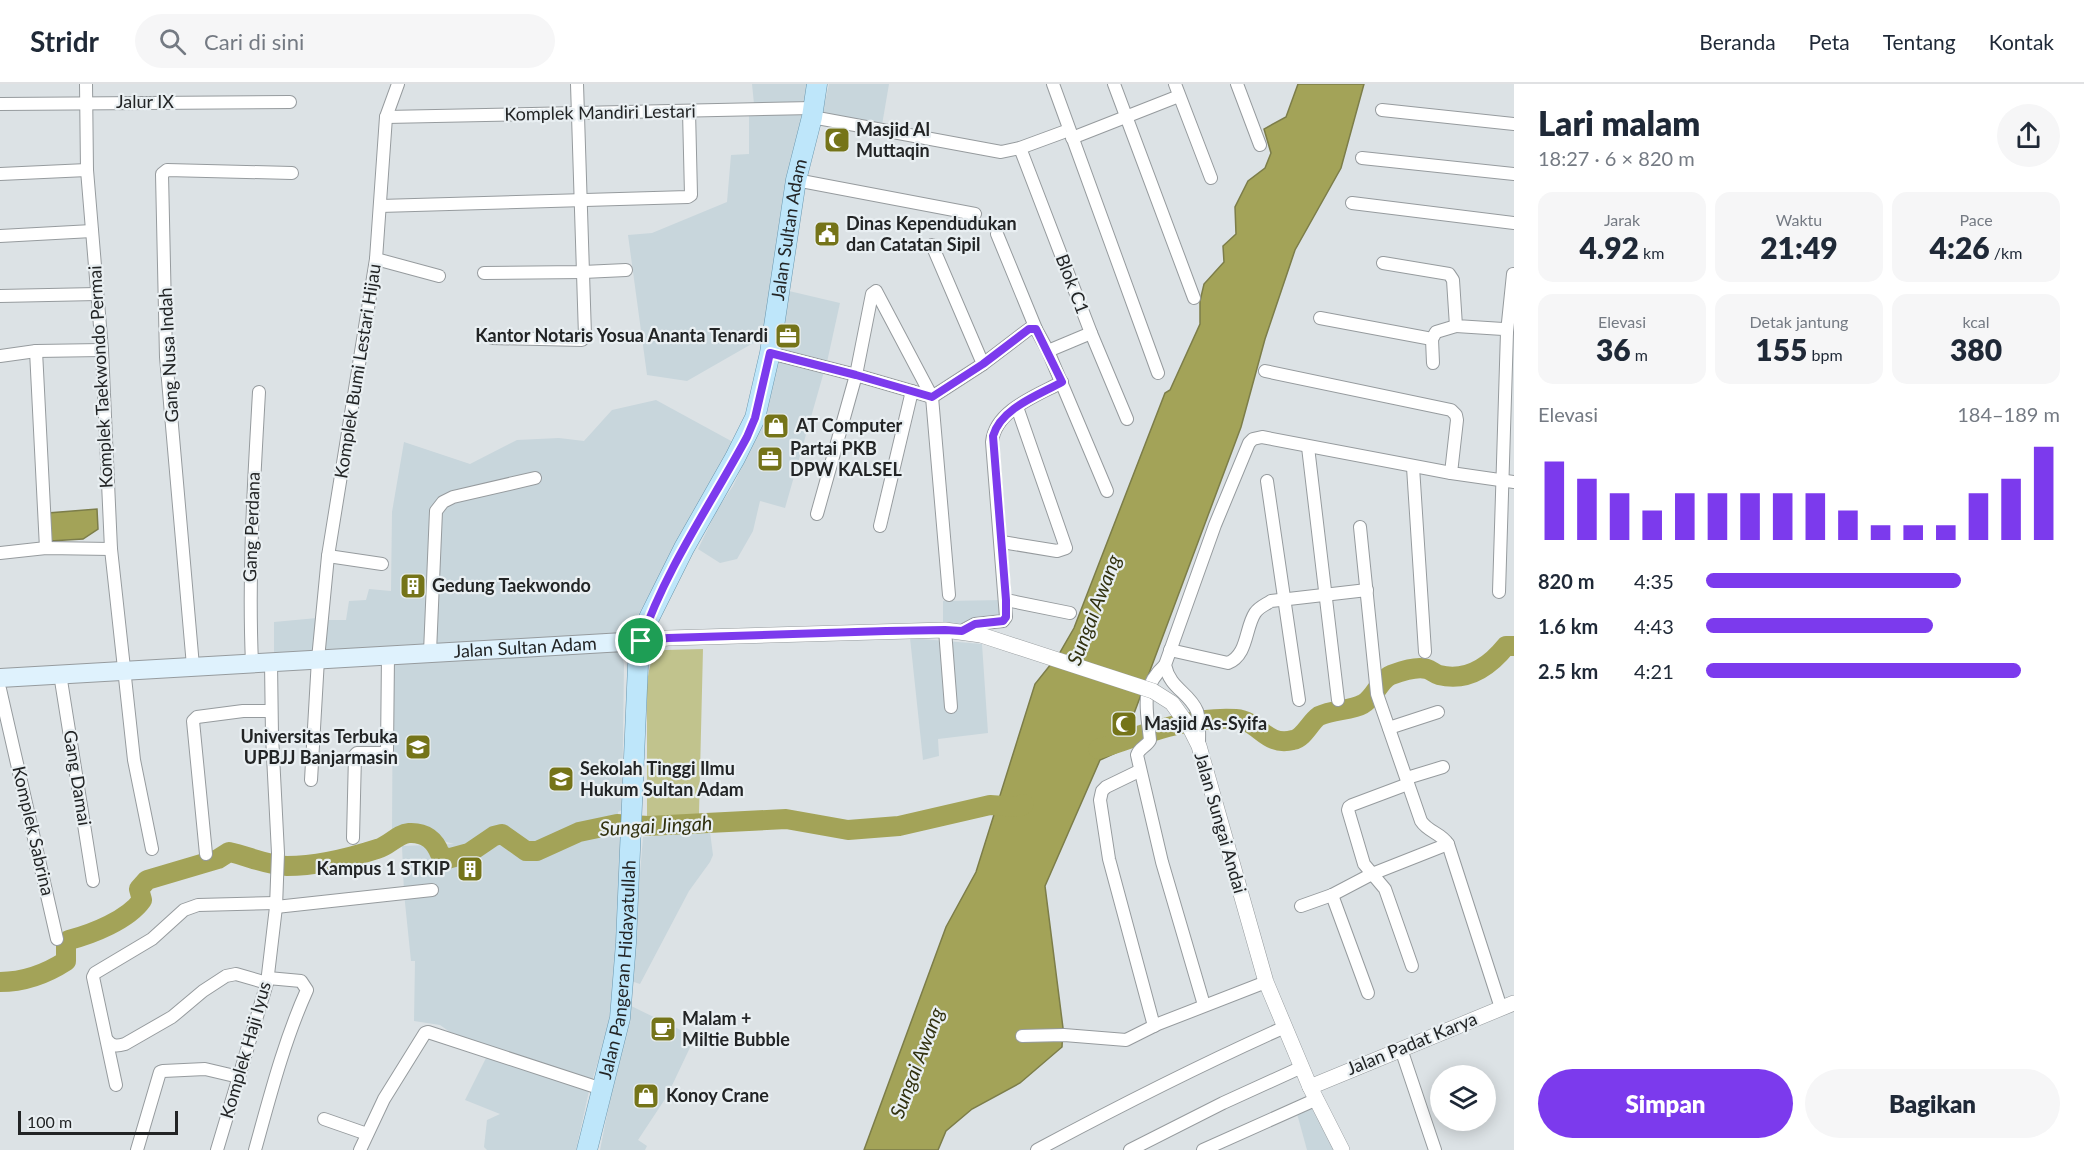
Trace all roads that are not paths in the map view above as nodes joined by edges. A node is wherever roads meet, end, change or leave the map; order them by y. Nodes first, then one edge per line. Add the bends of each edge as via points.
1 (86, 84) edge
2 (398, 84) edge
3 (577, 84) edge
4 (817, 84) edge
5 (1053, 84) edge
6 (1114, 84) edge
7 (1237, 84) edge
8 (1177, 90) edge
9 (87, 102) junction
10 (290, 102) dead end
11 (0, 104) edge
12 (1382, 110) dead end
13 (689, 111) junction
14 (812, 113) junction
15 (576, 115) junction
16 (1126, 116) junction
17 (386, 117) junction
18 (1514, 124) edge
19 (1071, 134) junction
20 (1260, 145) dead end
21 (1020, 148) junction
22 (1362, 158) dead end
23 (87, 170) junction
24 (292, 173) dead end
25 (0, 174) edge
26 (1514, 174) edge
27 (1211, 178) dead end
28 (796, 180) junction
29 (580, 199) junction
30 (1352, 203) dead end
31 (380, 206) junction
32 (975, 214) dead end
33 (1514, 223) edge
34 (92, 231) junction
35 (998, 234) dead end
36 (0, 236) edge
37 (932, 244) dead end
38 (376, 259) junction
39 (1383, 263) dead end
40 (626, 270) dead end
41 (583, 272) junction
42 (484, 273) dead end
43 (1513, 274) edge
44 (439, 276) dead end
45 (97, 294) junction
46 (0, 296) edge
47 (1194, 298) dead end
48 (1320, 318) dead end
49 (1456, 326) junction
50 (1036, 329) junction
51 (1507, 332) junction
52 (1091, 333) junction
53 (492, 338) dead end
54 (1432, 339) junction
55 (102, 350) junction
56 (36, 351) junction
57 (1048, 351) junction
58 (770, 353) junction
59 (0, 356) edge
60 (1433, 363) dead end
61 (983, 364) junction
62 (1265, 371) dead end
63 (1158, 373) dead end
64 (856, 375) junction
65 (1062, 382) junction
66 (912, 391) junction
67 (259, 392) dead end
68 (932, 397) junction
69 (1017, 407) junction
70 (1127, 419) dead end
71 (1308, 447) junction
72 (1413, 467) junction
73 (1451, 473) junction
74 (536, 478) dead end
75 (1267, 481) dead end
76 (1508, 481) edge
77 (1107, 491) dead end
78 (817, 514) dead end
79 (880, 526) dead end
80 (1360, 527) dead end
81 (1002, 542) junction
82 (46, 548) junction
83 (111, 549) junction
84 (0, 553) edge
85 (328, 556) junction
86 (382, 564) dead end
87 (1367, 590) junction
88 (1499, 592) dead end
89 (949, 595) dead end
90 (1326, 595) junction
91 (1284, 599) junction
92 (1006, 600) junction
93 (1070, 613) dead end
94 (945, 630) junction
95 (962, 631) junction
96 (641, 641) junction
97 (1170, 650) junction
98 (430, 652) junction
99 (1425, 652) dead end
100 (388, 655) junction
101 (318, 659) junction
102 (271, 662) junction
103 (252, 663) junction
104 (1165, 665) junction
105 (193, 666) junction
106 (124, 670) junction
107 (60, 674) junction
108 (0, 678) edge
109 (0, 689) edge
110 (1299, 700) dead end
111 (1338, 700) dead end
112 (951, 707) dead end
113 (271, 711) junction
114 (1438, 712) dead end
115 (1195, 728) junction
116 (1389, 728) junction
117 (1443, 767) dead end
118 (1139, 771) junction
119 (311, 780) dead end
120 (1408, 781) junction
121 (353, 838) dead end
122 (1448, 844) junction
123 (152, 849) dead end
124 (206, 854) dead end
125 (1372, 874) junction
126 (93, 881) dead end
127 (432, 890) dead end
128 (1332, 895) junction
129 (276, 905) junction
130 (1301, 906) dead end
131 (57, 939) dead end
132 (1412, 966) dead end
133 (267, 980) junction
134 (1266, 982) junction
135 (1368, 993) dead end
136 (1204, 1005) junction
137 (1507, 1006) edge
138 (1154, 1026) junction
139 (1285, 1027) junction
140 (1022, 1036) dead end
141 (108, 1041) junction
142 (1401, 1049) junction
143 (1302, 1067) junction
144 (239, 1077) junction
145 (116, 1085) dead end
146 (602, 1089) junction
147 (1314, 1093) junction
148 (324, 1119) dead end
149 (367, 1134) junction
150 (137, 1150) edge
151 (217, 1150) edge
152 (255, 1150) edge
153 (360, 1150) edge
154 (587, 1150) edge
155 (1037, 1150) edge
156 (1130, 1150) edge
157 (1203, 1150) edge
158 (1342, 1150) edge
159 (1435, 1150) edge

1 - 9 street, Komplek Taekwondo Permai
2 - 17 street, Komplek Bumi Lestari Hijau
3 - 15 street
4 - 14 main road, Jalan Sultan Adam
5 - 19 street
6 - 16 street
7 - 20 street
8 - 16 street, Komplek Mandiri Lestari
8 - 27 street
9 - 10 street, Jalur IX
9 - 11 street, Jalur IX
9 - 23 street, Komplek Taekwondo Permai
12 - 18 street
13 - 14 street, Komplek Mandiri Lestari
13 - 15 street, Komplek Mandiri Lestari
13 - 29 street via 690,196
14 - 21 street, Komplek Mandiri Lestari via 1001,152
14 - 28 main road, Jalan Sultan Adam
15 - 17 street, Komplek Mandiri Lestari
15 - 29 street
16 - 19 street, Komplek Mandiri Lestari
16 - 47 street
17 - 31 street, Komplek Bumi Lestari Hijau
19 - 21 street, Komplek Mandiri Lestari
19 - 63 street
21 - 52 street, Blok C1
22 - 26 street
23 - 25 street
23 - 34 street, Komplek Taekwondo Permai
24 - 105 street, Gang Nusa Indah via 167,170 162,174 166,357
28 - 32 street
28 - 58 main road, Jalan Sultan Adam
29 - 31 street
29 - 41 street
30 - 33 street
31 - 38 street, Komplek Bumi Lestari Hijau
34 - 36 street
34 - 45 street, Komplek Taekwondo Permai
35 - 50 street
37 - 61 street
38 - 44 street
38 - 85 street, Komplek Bumi Lestari Hijau
39 - 49 street via 1449,274 1453,280
40 - 41 street
41 - 42 street
41 - 53 street via 584,339
43 - 51 street
45 - 46 street
45 - 55 street, Komplek Taekwondo Permai
48 - 54 street
49 - 51 street
49 - 54 street via 1436,332
50 - 57 street
50 - 61 street via 1029,329
51 - 76 street
52 - 57 street
52 - 70 street, Blok C1
54 - 60 street
55 - 56 street
55 - 83 street, Komplek Taekwondo Permai
56 - 59 street
56 - 82 street
57 - 65 street
58 - 64 street
58 - 96 main road, Jalan Sultan Adam via 747,437 684,548
61 - 68 street
62 - 73 street via 1451,410 1457,420
64 - 66 street
64 - 68 street via 872,294 876,291
64 - 78 street
65 - 69 street
65 - 77 street
66 - 68 street
66 - 79 street
67 - 103 street, Gang Perdana via 249,603
68 - 89 street
69 - 81 street via 1002,420 993,436
69 - 81 street via 1066,548 1057,551
71 - 72 street
71 - 90 street
71 - 97 street via 1262,437 1249,443
72 - 73 street
72 - 99 street
73 - 76 street
74 - 98 street via 453,497 436,511
75 - 91 street
76 - 88 street
80 - 87 street
81 - 92 street
82 - 83 street
82 - 84 street
83 - 106 street, Komplek Taekwondo Permai
85 - 86 street
85 - 101 street, Komplek Bumi Lestari Hijau
87 - 90 street
87 - 116 street via 1376,688
90 - 91 street
90 - 111 street
91 - 97 street via 1260,607 1242,651 1233,662
91 - 110 street
92 - 93 street
92 - 95 street via 1003,621 975,624
94 - 95 street, Jalan Sungai Andai
94 - 96 street, Jalan Sungai Andai
94 - 112 street
95 - 115 street, Jalan Sungai Andai, bridge via 1153,690
96 - 98 main road, Jalan Sultan Adam
96 - 146 main road, Jalan Pangeran Hidayatullah via 620,1018
97 - 104 street
98 - 100 main road, Jalan Sultan Adam
100 - 101 main road, Jalan Sultan Adam
100 - 121 street via 387,751 355,755
101 - 102 main road, Jalan Sultan Adam
101 - 119 street, Komplek Bumi Lestari Hijau
102 - 103 main road, Jalan Sultan Adam
102 - 113 street, Komplek Haji Iyus
103 - 105 main road, Jalan Sultan Adam
104 - 115 street via 1167,676 1197,711
104 - 118 street via 1149,685 1146,700 1150,740 1138,751
105 - 106 main road, Jalan Sultan Adam
106 - 107 main road, Jalan Sultan Adam
106 - 123 street, Komplek Taekwondo Permai via 134,760
107 - 108 main road, Jalan Sultan Adam
107 - 126 street, Gang Damai
109 - 131 street, Komplek Sabrina
113 - 124 street via 243,711 197,717 193,721
113 - 129 street, Komplek Haji Iyus via 278,853
114 - 116 street
115 - 134 street, Jalan Sungai Andai
116 - 120 street
117 - 120 street
118 - 136 street
118 - 138 street via 1106,787 1100,800 1109,859
120 - 122 street via 1421,821
120 - 125 street via 1349,807 1362,858
122 - 125 street
122 - 137 street
125 - 128 street
125 - 132 street via 1388,895
127 - 129 street
128 - 130 street
128 - 135 street
129 - 133 street, Komplek Haji Iyus
129 - 141 street via 198,905 184,910 143,945 95,973
133 - 141 street via 226,976 172,1017 125,1044 111,1045
133 - 144 street, Komplek Haji Iyus
133 - 152 street via 301,981 307,990
134 - 136 street
134 - 139 street, Jalan Sungai Andai
136 - 138 street
137 - 142 street, Jalan Padat Karya
138 - 140 street via 1126,1040
139 - 143 street, Jalan Sungai Andai
139 - 155 street via 1130,1100
141 - 145 street
142 - 147 street, Jalan Padat Karya
142 - 159 street
143 - 147 street, Jalan Sungai Andai
143 - 156 street
144 - 150 street via 205,1069 160,1072
144 - 151 street, Komplek Haji Iyus
146 - 149 street via 428,1032 384,1099
146 - 154 main road, Jalan Pangeran Hidayatullah
147 - 157 street
147 - 158 street, Jalan Sungai Andai
148 - 149 street
149 - 153 street

